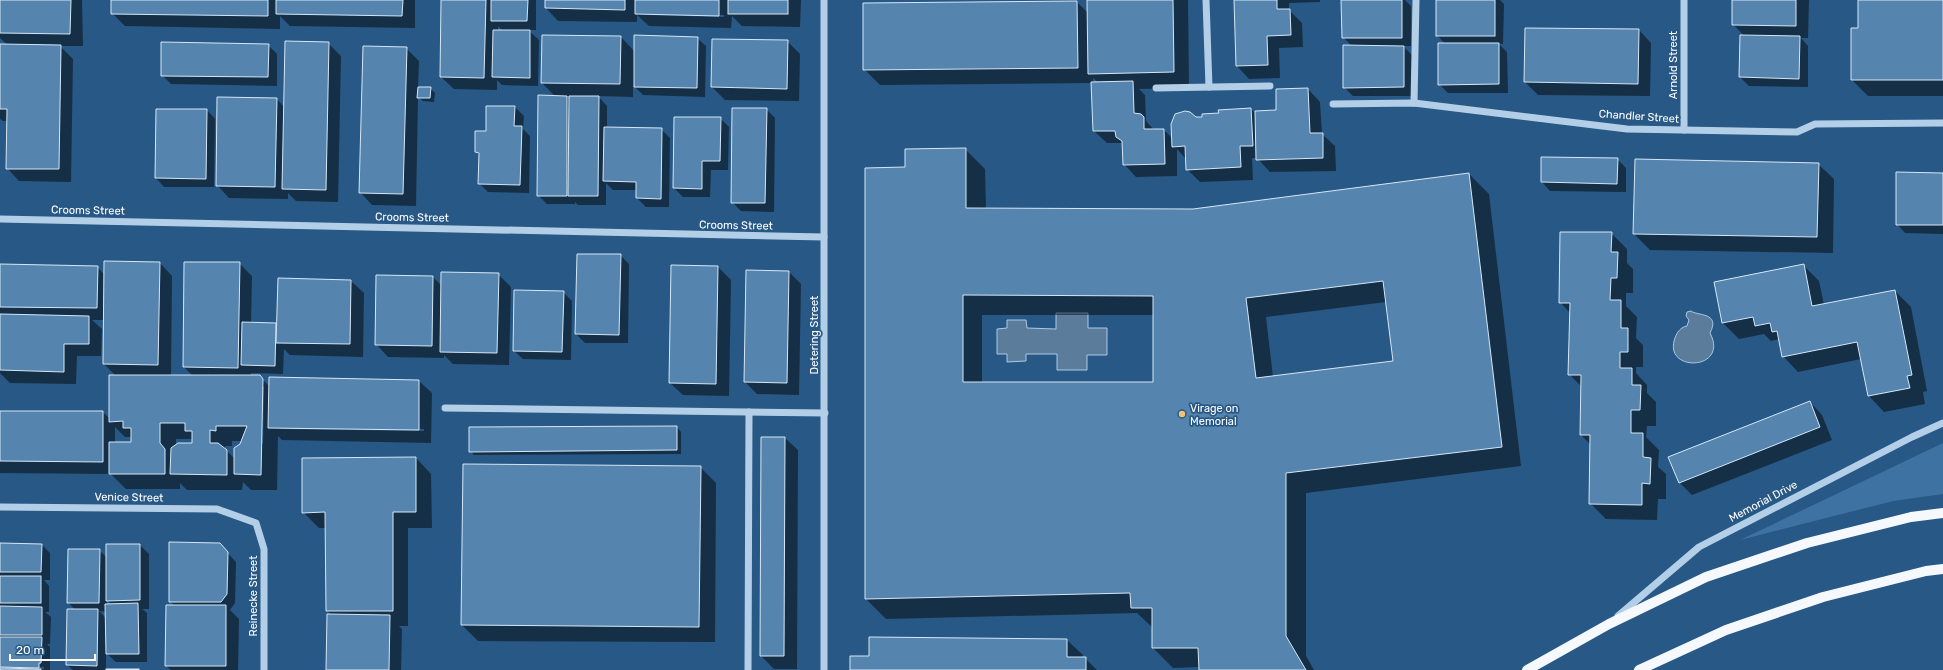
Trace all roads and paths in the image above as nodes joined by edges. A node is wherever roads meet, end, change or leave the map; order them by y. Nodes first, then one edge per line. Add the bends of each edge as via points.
1 (824, 0) edge
2 (1206, 0) edge
3 (1416, 0) edge
4 (1684, 0) edge
5 (1270, 86) dead end
6 (1208, 87) junction
7 (1156, 88) dead end
8 (1414, 103) junction
9 (1333, 104) dead end
10 (1943, 123) edge
11 (1684, 130) junction
12 (0, 219) edge
13 (824, 237) junction
14 (445, 408) dead end
15 (749, 412) junction
16 (825, 413) junction
17 (1943, 423) edge
18 (0, 507) edge
19 (1943, 513) edge
20 (256, 523) joint
21 (1943, 568) edge
22 (1609, 624) junction
23 (264, 670) edge
24 (748, 670) edge
25 (824, 670) edge
26 (1527, 670) edge
27 (1639, 670) edge

1 - 13 street, Detering Street
2 - 6 street
3 - 8 street
4 - 11 street, Arnold Street
5 - 6 street
6 - 7 street
8 - 9 street, Chandler Street
8 - 11 street, Chandler Street via 1627,129
10 - 11 street, Chandler Street via 1816,124 1797,132
12 - 13 street, Crooms Street
13 - 16 street, Detering Street
14 - 15 street
15 - 16 street
15 - 24 street
16 - 25 street, Detering Street
17 - 22 street, Memorial Drive via 1912,436 1700,547
18 - 20 street, Venice Street via 217,509
19 - 22 main road, Memorial Drive via 1807,543 1706,577
20 - 23 street, Reinecke Street via 264,549
21 - 27 main road via 1822,597 1726,630
22 - 26 main road, Memorial Drive

